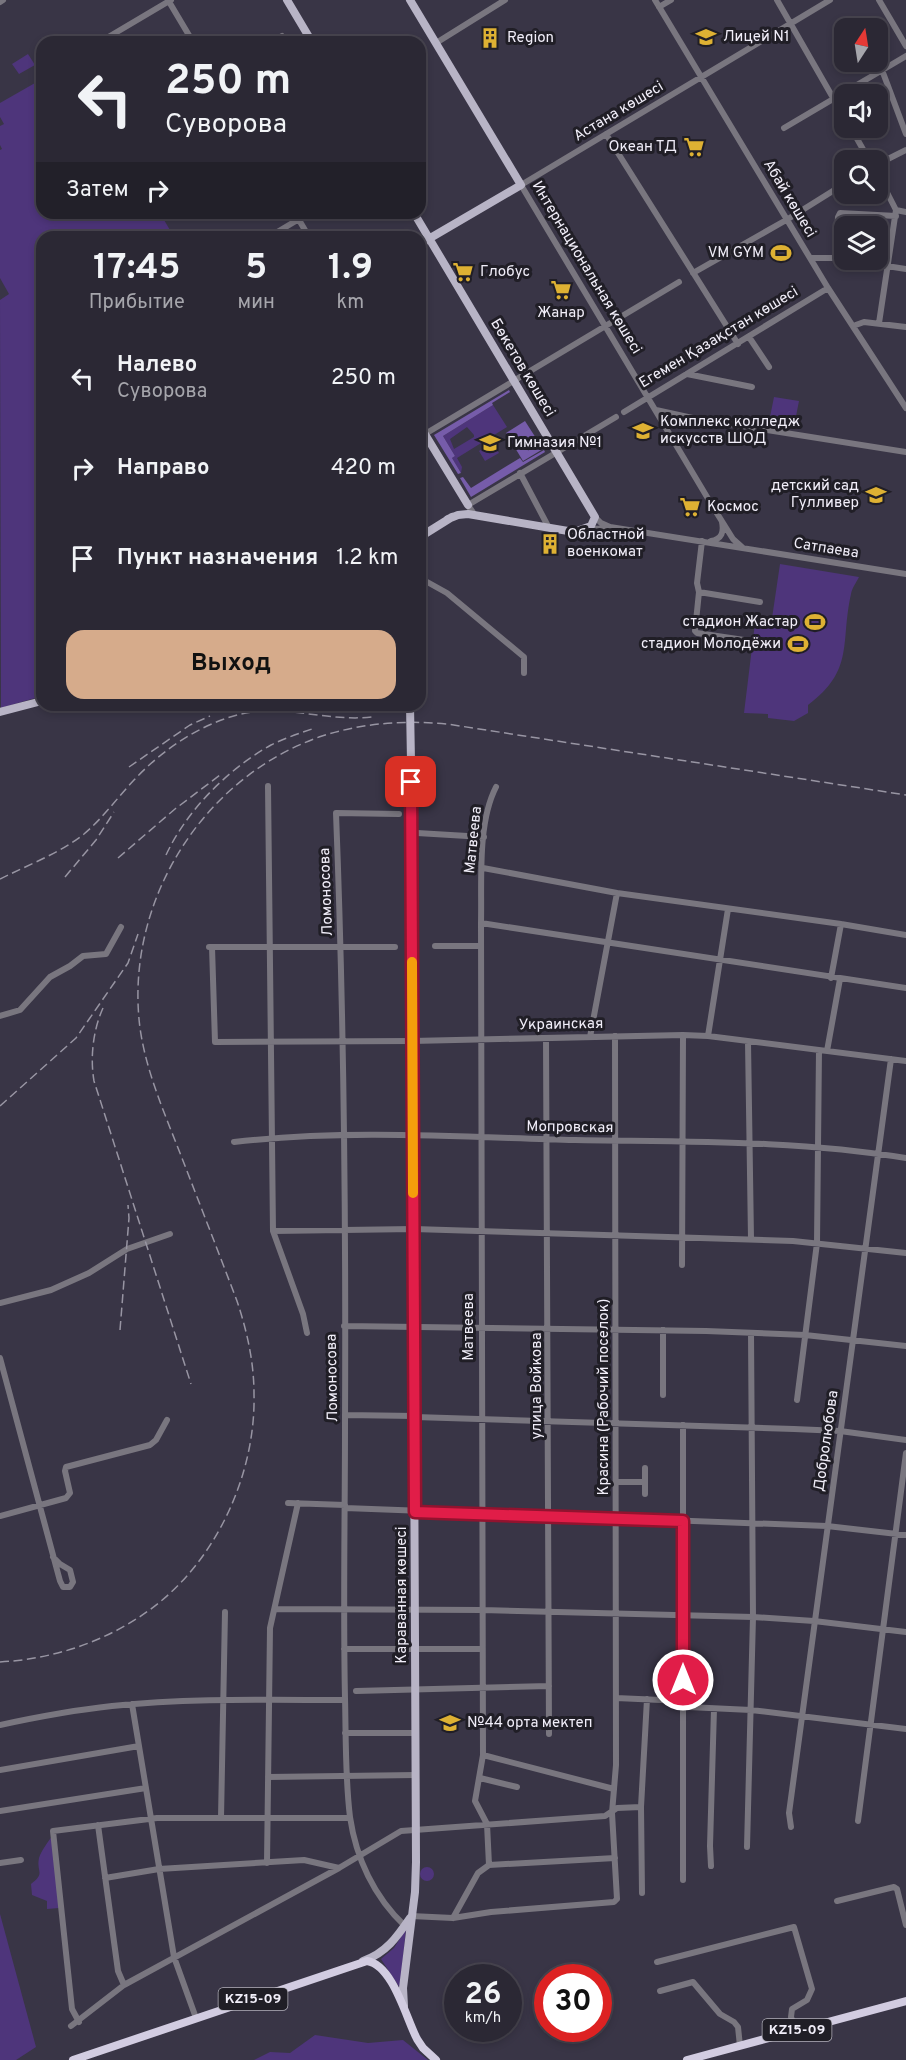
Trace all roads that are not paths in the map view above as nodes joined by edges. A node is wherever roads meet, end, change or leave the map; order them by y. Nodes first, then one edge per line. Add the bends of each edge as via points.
1 (169, 0) edge
2 (287, 0) edge
3 (410, 0) edge
4 (505, 0) edge
5 (655, 0) edge
6 (671, 0) edge
7 (777, 0) edge
8 (830, 0) edge
9 (879, 0) edge
10 (659, 7) junction
11 (792, 23) junction
12 (110, 36) edge
13 (190, 36) edge
14 (308, 36) edge
15 (436, 43) junction
16 (906, 46) edge
17 (906, 56) edge
18 (888, 66) edge
19 (879, 72) edge
20 (883, 72) edge
21 (701, 78) junction
22 (858, 84) edge
23 (834, 98) joint
24 (784, 128) dead end
25 (606, 134) junction
26 (906, 134) edge
27 (906, 150) edge
28 (888, 159) edge
29 (520, 185) junction
30 (834, 190) edge
31 (888, 196) edge
32 (906, 212) edge
33 (896, 213) junction
34 (838, 216) edge
35 (293, 219) edge
36 (788, 219) junction
37 (277, 231) edge
38 (426, 234) edge
39 (429, 239) junction
40 (426, 241) edge
41 (810, 258) junction
42 (834, 258) edge
43 (888, 266) joint
44 (906, 269) edge
45 (887, 270) edge
46 (693, 273) junction
47 (679, 282) dead end
48 (828, 288) junction
49 (879, 323) junction
50 (605, 326) junction
51 (853, 326) junction
52 (906, 327) edge
53 (749, 337) junction
54 (738, 344) junction
55 (769, 367) dead end
56 (687, 374) junction
57 (514, 380) junction
58 (752, 387) dead end
59 (648, 398) junction
60 (906, 408) edge
61 (656, 410) junction
62 (624, 412) dead end
63 (672, 414) junction
64 (616, 417) dead end
65 (665, 426) junction
66 (426, 434) edge
67 (426, 442) edge
68 (556, 452) junction
69 (906, 452) edge
70 (520, 473) junction
71 (477, 500) junction
72 (468, 505) junction
73 (474, 514) junction
74 (595, 517) junction
75 (720, 518) junction
76 (448, 519) junction
77 (614, 527) junction
78 (549, 529) junction
79 (426, 531) edge
80 (426, 532) edge
81 (579, 532) junction
82 (704, 542) junction
83 (743, 548) junction
84 (906, 574) edge
85 (426, 581) edge
86 (699, 592) junction
87 (760, 602) dead end
88 (744, 640) dead end
89 (524, 673) dead end
90 (36, 703) edge
91 (410, 711) edge
92 (0, 712) edge
93 (268, 786) dead end
94 (496, 787) dead end
95 (399, 814) dead end
96 (417, 833) dead end
97 (484, 837) junction
98 (483, 868) junction
99 (617, 893) junction
100 (728, 909) junction
101 (481, 923) junction
102 (841, 924) junction
103 (121, 927) dead end
104 (906, 935) edge
105 (608, 942) junction
106 (435, 946) dead end
107 (481, 946) junction
108 (270, 947) junction
109 (341, 947) junction
110 (395, 947) dead end
111 (720, 959) junction
112 (831, 978) junction
113 (840, 979) junction
114 (906, 988) edge
115 (0, 1016) edge
116 (683, 1035) junction
117 (615, 1036) junction
118 (708, 1036) junction
119 (590, 1037) junction
120 (546, 1038) junction
121 (482, 1039) junction
122 (270, 1041) junction
123 (343, 1041) junction
124 (412, 1041) junction
125 (748, 1042) junction
126 (819, 1050) junction
127 (827, 1051) junction
128 (891, 1059) junction
129 (906, 1061) edge
130 (344, 1136) junction
131 (413, 1136) junction
132 (273, 1137) junction
133 (480, 1137) junction
134 (548, 1139) junction
135 (615, 1141) junction
136 (234, 1142) dead end
137 (682, 1142) junction
138 (750, 1143) junction
139 (818, 1147) junction
140 (877, 1153) junction
141 (906, 1158) edge
142 (414, 1229) junction
143 (344, 1230) junction
144 (273, 1231) junction
145 (481, 1231) junction
146 (549, 1233) junction
147 (171, 1234) dead end
148 (616, 1235) junction
149 (683, 1237) junction
150 (751, 1239) junction
151 (817, 1243) junction
152 (864, 1248) junction
153 (906, 1253) edge
154 (682, 1265) dead end
155 (0, 1303) edge
156 (414, 1325) junction
157 (344, 1326) junction
158 (481, 1326) junction
159 (549, 1328) junction
160 (616, 1329) junction
161 (663, 1330) junction
162 (307, 1333) dead end
163 (751, 1333) junction
164 (805, 1335) junction
165 (852, 1339) junction
166 (906, 1346) edge
167 (0, 1358) edge
168 (663, 1395) dead end
169 (797, 1400) dead end
170 (345, 1415) junction
171 (415, 1417) junction
172 (482, 1419) junction
173 (167, 1420) dead end
174 (549, 1421) junction
175 (616, 1422) junction
176 (683, 1425) junction
177 (750, 1427) junction
178 (840, 1431) junction
179 (906, 1440) edge
180 (906, 1453) edge
181 (645, 1468) dead end
182 (616, 1482) junction
183 (645, 1482) junction
184 (645, 1494) dead end
185 (288, 1503) dead end
186 (298, 1503) junction
187 (40, 1506) junction
188 (345, 1506) junction
189 (415, 1512) junction
190 (482, 1514) junction
191 (0, 1516) edge
192 (549, 1516) junction
193 (616, 1519) junction
194 (683, 1521) junction
195 (752, 1524) junction
196 (827, 1527) junction
197 (896, 1534) junction
198 (906, 1535) edge
199 (53, 1557) junction
200 (275, 1609) junction
201 (343, 1609) junction
202 (416, 1610) junction
203 (482, 1610) junction
204 (225, 1612) dead end
205 (549, 1613) junction
206 (616, 1614) junction
207 (683, 1616) junction
208 (753, 1617) junction
209 (814, 1621) junction
210 (883, 1630) junction
211 (906, 1632) edge
212 (344, 1649) junction
213 (416, 1649) junction
214 (483, 1649) junction
215 (549, 1686) junction
216 (482, 1687) junction
217 (416, 1689) junction
218 (356, 1691) dead end
219 (616, 1698) junction
220 (647, 1699) junction
221 (269, 1700) junction
222 (345, 1700) junction
223 (223, 1701) junction
224 (683, 1701) junction
225 (132, 1704) junction
226 (714, 1709) junction
227 (751, 1710) junction
228 (802, 1716) junction
229 (0, 1725) edge
230 (871, 1725) junction
231 (906, 1729) edge
232 (345, 1733) junction
233 (416, 1733) junction
234 (549, 1734) dead end
235 (139, 1746) junction
236 (483, 1755) junction
237 (0, 1770) edge
238 (416, 1774) junction
239 (346, 1776) junction
240 (268, 1777) junction
241 (480, 1778) junction
242 (517, 1787) dead end
243 (146, 1788) junction
244 (614, 1790) junction
245 (640, 1807) junction
246 (0, 1811) edge
247 (612, 1813) junction
248 (151, 1818) junction
249 (221, 1818) junction
250 (268, 1818) junction
251 (350, 1818) junction
252 (858, 1821) dead end
253 (487, 1824) junction
254 (98, 1825) junction
255 (791, 1827) dead end
256 (416, 1829) junction
257 (747, 1847) dead end
258 (359, 1856) junction
259 (615, 1858) junction
260 (21, 1860) dead end
261 (0, 1863) edge
262 (267, 1863) junction
263 (489, 1865) junction
264 (711, 1866) dead end
265 (339, 1868) junction
266 (159, 1869) junction
267 (105, 1878) junction
268 (683, 1880) dead end
269 (642, 1893) dead end
270 (837, 1901) dead end
271 (411, 1916) junction
272 (453, 1918) junction
273 (906, 1925) edge
274 (405, 1926) junction
275 (174, 1957) junction
276 (362, 1962) junction
277 (657, 1962) dead end
278 (124, 1985) junction
279 (660, 1991) dead end
280 (906, 2001) edge
281 (406, 2016) junction
282 (196, 2018) junction
283 (79, 2022) junction
284 (71, 2026) dead end
285 (796, 2031) junction
286 (740, 2046) junction
287 (73, 2060) edge
288 (436, 2060) edge
289 (687, 2060) edge

1 - 12 street
1 - 13 street
2 - 14 main road
3 - 15 main road, Интернациональная көшесі
4 - 15 street
5 - 10 street, Абай көшесі
6 - 10 street
7 - 11 street
8 - 11 street, Астана көшесі
9 - 16 street
10 - 21 street, Абай көшесі
11 - 21 street, Астана көшесі
11 - 23 street
15 - 29 main road, Интернациональная көшесі
17 - 18 street
19 - 22 street
20 - 26 street
21 - 25 street, Астана көшесі
21 - 36 street, Абай көшесі
23 - 24 street
25 - 29 street, Астана көшесі
25 - 46 street
27 - 28 street
29 - 39 main road, Астана көшесі
29 - 50 street, Интернациональная көшесі
30 - 36 street
31 - 33 street
32 - 33 street
33 - 34 street
33 - 43 street
35 - 37 street
36 - 41 street, Абай көшесі
36 - 46 street
38 - 39 main road, Бөкетов көшесі
39 - 40 main road, Астана көшесі
39 - 57 main road, Бөкетов көшесі
41 - 42 street
41 - 48 street, Абай көшесі
43 - 44 street
45 - 49 street
46 - 54 street
47 - 50 street
48 - 51 street, Абай көшесі
48 - 53 street, Егемен Қазақстан көшесі
49 - 51 street
49 - 52 street
50 - 57 street
50 - 59 street, Интернациональная көшесі
51 - 60 street, Абай көшесі
53 - 54 street, Егемен Қазақстан көшесі
53 - 55 street
54 - 56 street, Егемен Қазақстан көшесі
56 - 58 street
56 - 59 street, Егемен Қазақстан көшесі
57 - 66 street
57 - 68 main road, Бөкетов көшесі
59 - 61 street, Интернациональная көшесі
59 - 62 street, Егемен Қазақстан көшесі
61 - 63 street
61 - 65 street, Интернациональная көшесі
63 - 65 street via 665,417
63 - 69 street
64 - 68 street
65 - 75 street, Интернациональная көшесі
67 - 72 main road
68 - 70 street
68 - 74 main road, Бөкетов көшесі
70 - 71 street
70 - 78 street
71 - 72 street
71 - 73 street
72 - 73 street
72 - 76 main road
72 - 79 main road
73 - 76 main road
73 - 78 main road
74 - 77 street
74 - 81 main road via 591,526
75 - 82 street via 721,536
75 - 83 street, Интернациональная көшесі
76 - 80 main road
77 - 81 street
77 - 82 street, Сатпаева
78 - 81 main road
82 - 83 street, Сатпаева
82 - 86 street
83 - 84 street, Сатпаева
85 - 89 street via 447,593 524,657
86 - 87 street
86 - 88 street via 696,633
90 - 92 main road
91 - 124 main road, Караванная көшесі, bridge
93 - 108 street
94 - 97 street, Матвеева
95 - 109 street, Ломоносова via 336,813
96 - 97 street
97 - 98 street, Матвеева
98 - 99 street
98 - 101 street, Матвеева
99 - 100 street
99 - 105 street
100 - 102 street
100 - 111 street
101 - 105 street
101 - 107 street, Матвеева
102 - 104 street
102 - 112 street
103 - 115 street via 106,954 83,956 50,977 20,1010
105 - 111 street
105 - 119 street
106 - 107 street
107 - 121 street, Матвеева
108 - 109 street
108 - 122 street
108 - 122 street, Украинская via 210,947 215,1042
109 - 110 street
109 - 123 street, Ломоносова
111 - 112 street
111 - 118 street
112 - 113 street
113 - 114 street
113 - 127 street
116 - 117 street, Украинская
116 - 118 street, Украинская
116 - 137 street
117 - 119 street, Украинская
117 - 135 street, Красина (Рабочий поселок)
118 - 125 street, Украинская
119 - 120 street, Украинская
120 - 121 street, Украинская
120 - 134 street, улица Войкова
121 - 124 street, Украинская
121 - 133 street, Матвеева
122 - 123 street, Украинская
122 - 132 street
123 - 124 street, Украинская
123 - 130 street, Ломоносова
124 - 131 main road, Караванная көшесі
125 - 126 street, Украинская
125 - 138 street
126 - 127 street, Украинская
126 - 139 street
127 - 128 street, Украинская
128 - 129 street, Украинская
128 - 140 street, Добролюбова
130 - 131 street, Мопровская
130 - 132 street, Мопровская
130 - 143 street, Ломоносова
131 - 133 street, Мопровская
131 - 142 main road, Караванная көшесі
132 - 136 street, Мопровская
132 - 144 street
133 - 134 street, Мопровская
133 - 145 street, Матвеева
134 - 135 street, Мопровская
134 - 146 street, улица Войкова
135 - 137 street, Мопровская
135 - 148 street, Красина (Рабочий поселок)
137 - 138 street, Мопровская
137 - 149 street
138 - 139 street, Мопровская
138 - 150 street
139 - 140 street, Мопровская
139 - 151 street
140 - 141 street, Мопровская
140 - 152 street, Добролюбова
142 - 143 street
142 - 145 street
142 - 156 main road, Караванная көшесі
143 - 144 street
143 - 157 street, Ломоносова
144 - 162 street
145 - 146 street
145 - 158 street, Матвеева
146 - 148 street
146 - 159 street, улица Войкова
147 - 155 street via 127,1249 51,1290
148 - 149 street
148 - 160 street, Красина (Рабочий поселок)
149 - 150 street
149 - 154 street
150 - 151 street
151 - 152 street
151 - 164 street
152 - 153 street
152 - 165 street, Добролюбова
156 - 157 street
156 - 158 street
156 - 171 main road, Караванная көшесі
157 - 170 street, Ломоносова
158 - 159 street
158 - 172 street, Матвеева
159 - 160 street
159 - 174 street, улица Войкова
160 - 161 street
160 - 175 street, Красина (Рабочий поселок)
161 - 163 street
161 - 168 street
163 - 164 street
163 - 177 street
164 - 165 street
164 - 169 street
165 - 166 street
165 - 178 street, Добролюбова
167 - 187 street
170 - 171 street
170 - 188 street, Ломоносова
171 - 172 street
171 - 189 main road, Караванная көшесі
172 - 174 street
172 - 190 street, Матвеева
173 - 187 street via 150,1445 66,1467 69,1495
174 - 175 street
174 - 192 street, улица Войкова
175 - 176 street
175 - 182 street, Красина (Рабочий поселок)
176 - 177 street
176 - 194 street
177 - 178 street
177 - 195 street
178 - 179 street
178 - 196 street, Добролюбова
180 - 197 street
181 - 183 street
182 - 183 street
182 - 193 street, Красина (Рабочий поселок)
183 - 184 street
185 - 186 street
186 - 188 street
186 - 200 street
187 - 191 street
187 - 199 street
188 - 189 street
188 - 201 street, Ломоносова
189 - 190 street
189 - 202 main road, Караванная көшесі
190 - 192 street
190 - 203 street, Матвеева
192 - 193 street
192 - 205 street, улица Войкова
193 - 194 street
193 - 206 street, Красина (Рабочий поселок)
194 - 195 street
194 - 207 street
195 - 196 street
195 - 208 street
196 - 197 street
196 - 209 street, Добролюбова
197 - 198 street
197 - 210 street
199 - 199 street via 62,1586 70,1587 70,1570
200 - 201 street
200 - 221 street via 270,1628
201 - 202 street
201 - 212 street, Ломоносова
202 - 203 street
202 - 213 main road, Караванная көшесі
203 - 205 street
203 - 214 street, Матвеева
204 - 223 street
205 - 206 street
205 - 215 street, улица Войкова
206 - 207 street
206 - 219 street, Красина (Рабочий поселок)
207 - 208 street
207 - 224 street
208 - 209 street
208 - 227 street
209 - 210 street
209 - 228 street, Добролюбова
210 - 211 street
210 - 230 street
212 - 213 street
212 - 222 street, Ломоносова
213 - 214 street
213 - 217 main road, Караванная көшесі
214 - 216 street, Матвеева
215 - 216 street
215 - 234 street, улица Войкова
216 - 217 street
216 - 236 street, Матвеева
217 - 218 street
217 - 233 main road, Караванная көшесі
219 - 220 street
219 - 244 street, Красина (Рабочий поселок)
220 - 224 street
220 - 245 street
221 - 222 street
221 - 223 street
221 - 240 street
222 - 232 street, Ломоносова
223 - 225 street
223 - 249 street
224 - 226 street via 688,1707
224 - 268 street
225 - 229 street
225 - 235 street
226 - 227 street
226 - 264 street
227 - 228 street
227 - 257 street
228 - 230 street
228 - 255 street, Добролюбова via 789,1813
230 - 231 street
230 - 252 street
232 - 233 street
232 - 239 street, Ломоносова
233 - 238 main road, Караванная көшесі
235 - 237 street
235 - 243 street
236 - 241 street, Матвеева
236 - 244 street
238 - 239 street
238 - 256 main road, Караванная көшесі
239 - 240 street
239 - 251 street, Ломоносова
240 - 250 street
241 - 242 street
241 - 253 street, Матвеева via 476,1801
243 - 246 street
243 - 248 street
244 - 247 street, Красина (Рабочий поселок)
245 - 247 street via 617,1808
245 - 269 street
247 - 253 street
247 - 259 street, Красина (Рабочий поселок)
248 - 249 street
248 - 254 street
248 - 266 street
249 - 250 street
250 - 251 street
250 - 262 street
251 - 258 street, Ломоносова
253 - 256 street
253 - 263 street, Матвеева
254 - 267 street
254 - 283 street via 53,1831 72,2009
256 - 258 street via 400,1832
256 - 271 main road, Караванная көшесі
258 - 265 street
258 - 274 street, Ломоносова via 384,1904
259 - 263 street
259 - 272 street, Красина (Рабочий поселок) via 617,1901
260 - 261 street
262 - 265 street via 307,1860
262 - 266 street
263 - 272 street via 478,1873
265 - 275 street
266 - 267 street
266 - 275 street
267 - 278 street via 118,1971
270 - 273 street via 894,1887
271 - 272 street
271 - 274 main road
271 - 281 main road, Караванная көшесі via 403,1988
274 - 276 main road via 384,1951
275 - 278 street
275 - 282 street
276 - 281 highway via 373,1962 382,1969
276 - 282 highway, KZ15-09
277 - 285 street via 794,1927 812,1989 807,2000 792,2009
278 - 283 street
279 - 286 street via 693,1982 720,2014 738,2027
280 - 285 highway, KZ15-09
281 - 288 highway via 423,2048
282 - 287 highway, KZ15-09
283 - 284 street
285 - 286 highway, KZ15-09
286 - 289 highway, KZ15-09

